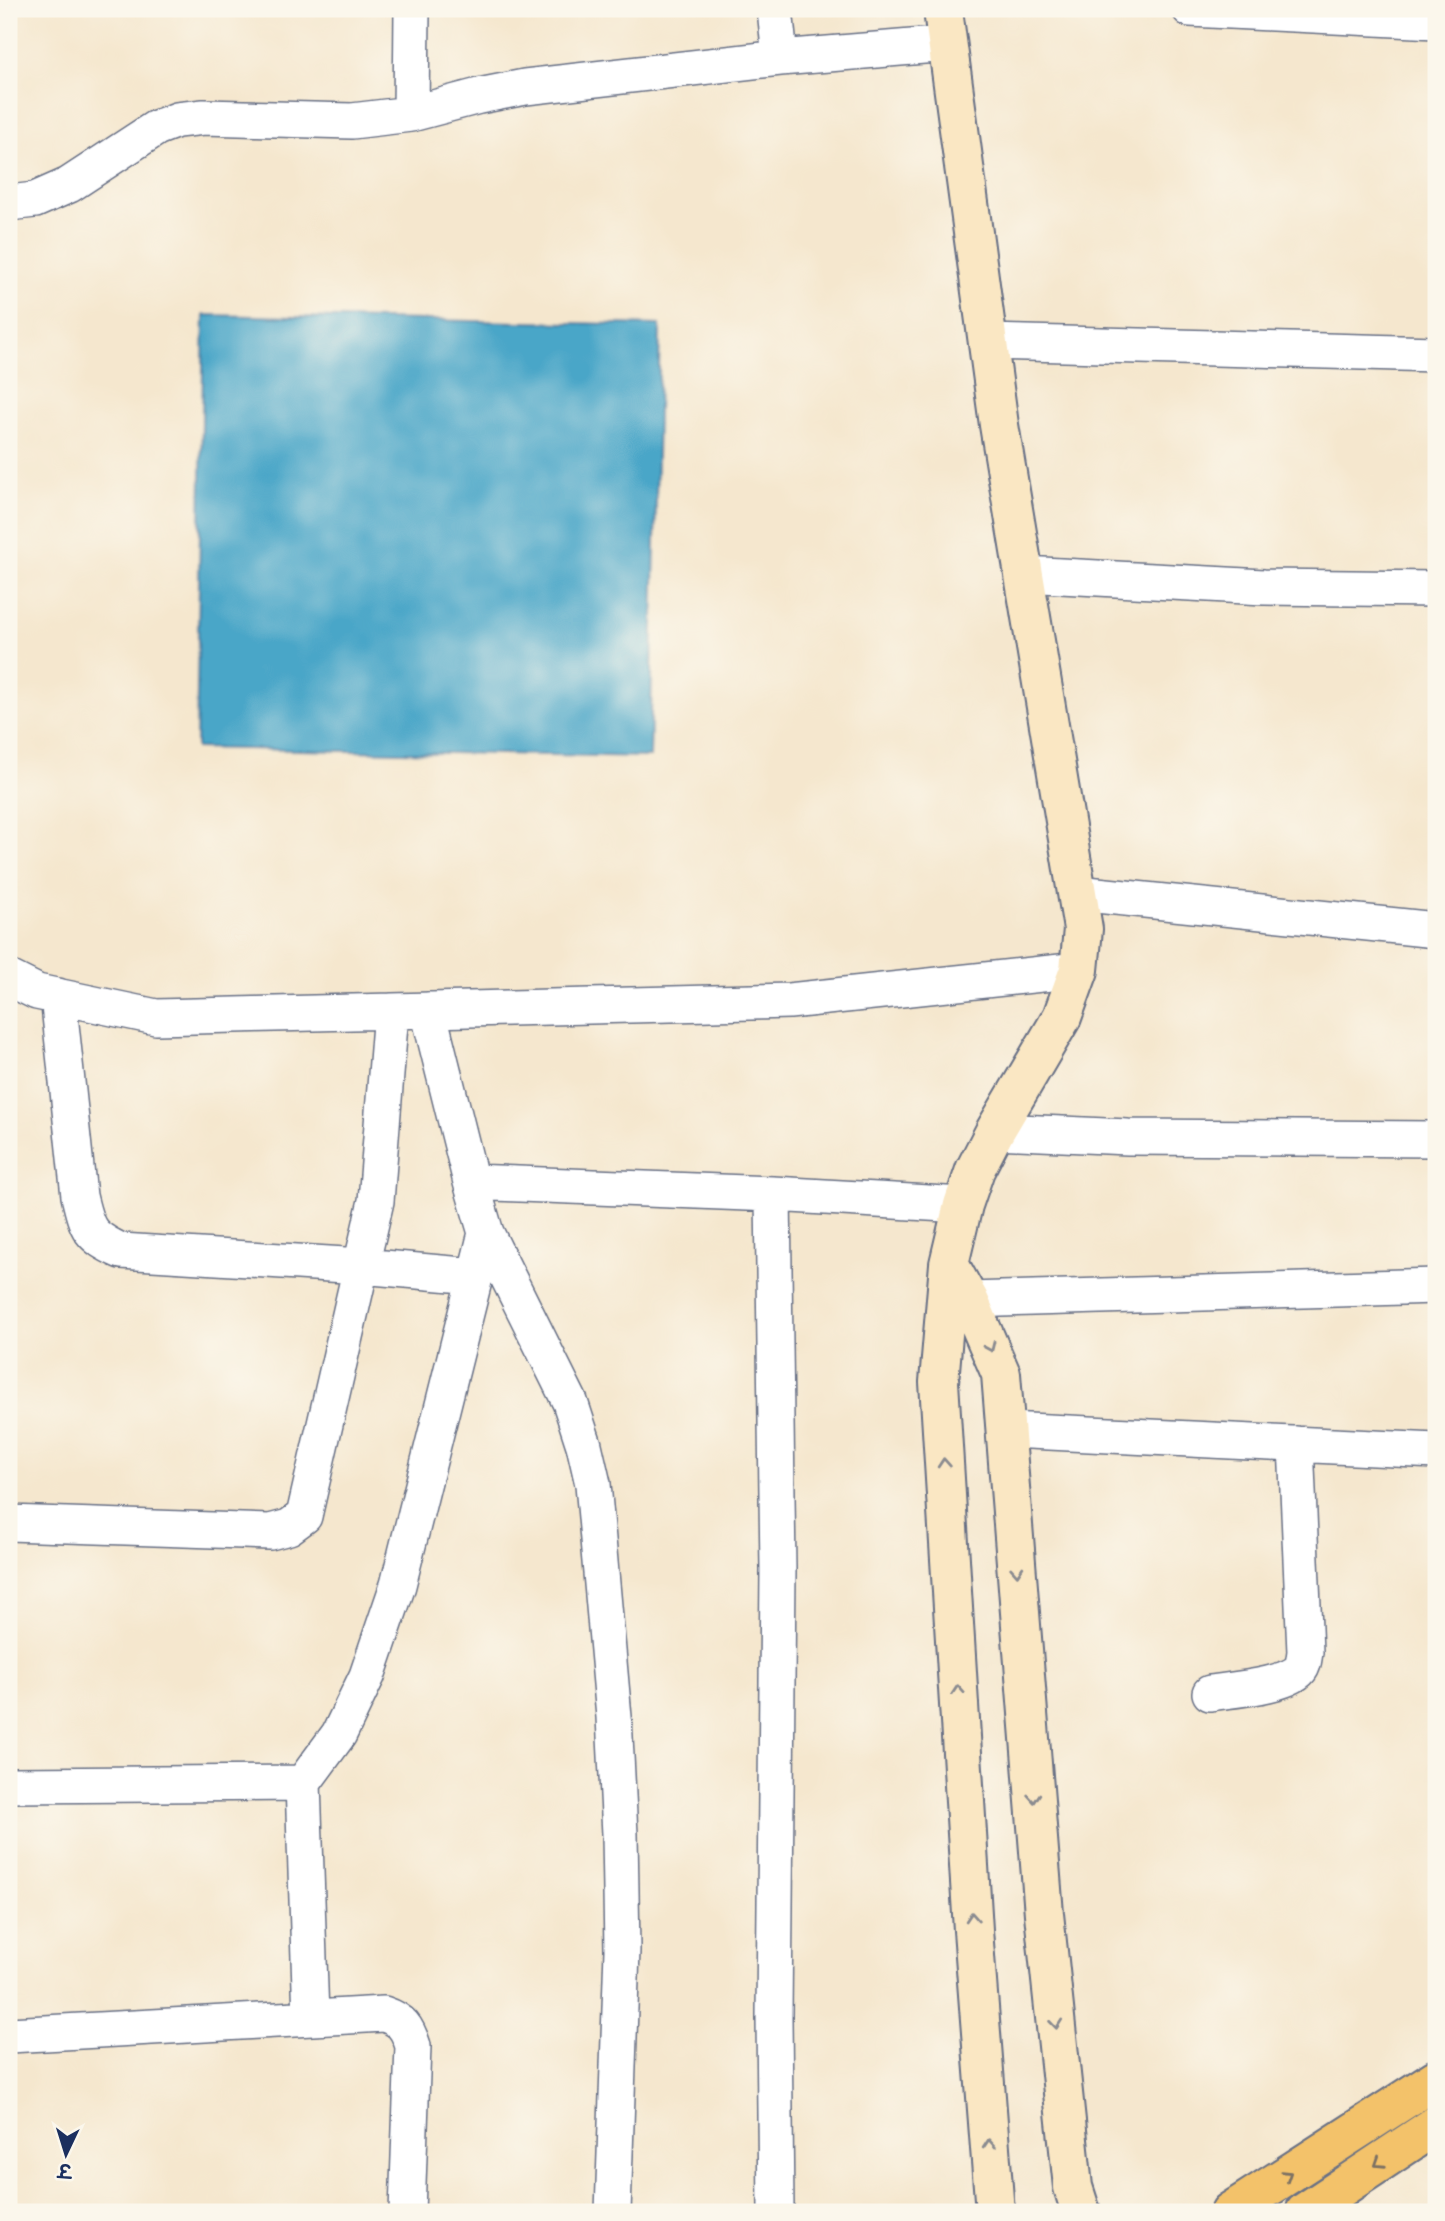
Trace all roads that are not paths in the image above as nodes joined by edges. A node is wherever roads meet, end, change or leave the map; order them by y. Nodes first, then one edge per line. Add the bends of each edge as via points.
1 (412, 9) edge
2 (775, 9) edge
3 (1190, 9) edge
4 (1280, 11) edge
5 (1418, 17) edge
6 (946, 26) edge
7 (780, 58) junction
8 (411, 114) junction
9 (9, 203) edge
10 (988, 342) junction
11 (1436, 354) edge
12 (1024, 574) junction
13 (1436, 589) edge
14 (1077, 893) junction
15 (1436, 930) edge
16 (1079, 970) junction
17 (9, 978) edge
18 (58, 996) junction
19 (428, 1010) junction
20 (391, 1011) junction
21 (995, 1131) junction
22 (1436, 1139) edge
23 (471, 1182) junction
24 (773, 1194) junction
25 (963, 1205) junction
26 (486, 1233) junction
27 (949, 1264) junction
28 (361, 1266) junction
29 (475, 1276) junction
30 (1436, 1286) edge
31 (969, 1300) junction
32 (1006, 1430) junction
33 (1296, 1444) junction
34 (1436, 1451) edge
35 (9, 1523) edge
36 (1210, 1693) dead end
37 (303, 1783) junction
38 (9, 1785) edge
39 (311, 2017) junction
40 (9, 2035) edge
41 (1436, 2078) edge
42 (1436, 2125) edge
43 (776, 2210) dead end
44 (407, 2212) edge
45 (613, 2212) edge
46 (995, 2212) edge
47 (1081, 2212) edge
48 (1230, 2212) edge
49 (1305, 2212) edge

1 - 8 street
2 - 7 street
3 - 4 street
4 - 5 street
6 - 7 street
6 - 10 street
7 - 8 street via 526,88
8 - 9 street via 352,121 177,120 156,128 69,185 35,200
10 - 11 street
10 - 12 street
12 - 13 street via 1264,587
12 - 14 street
14 - 15 street
14 - 16 street via 1083,929
16 - 19 street via 789,1001
16 - 21 street via 1062,1017
17 - 18 street
18 - 20 street via 156,1017
18 - 28 street via 79,1196 85,1222 100,1241 121,1251
19 - 20 street
19 - 23 street
20 - 28 street via 376,1201
21 - 22 street via 1128,1137
21 - 25 street
23 - 24 street
23 - 26 street
24 - 25 street
24 - 43 street via 778,1570
25 - 27 street
26 - 29 street
26 - 45 street via 570,1402 593,1484 620,1834 622,1950
27 - 31 street
46 -> 27 street via 939,1382
28 - 29 street
28 - 35 street via 309,1499 304,1516 289,1527 270,1532
29 - 37 street via 398,1585 367,1676 339,1734
30 - 31 street
31 -> 32 street via 1002,1374
32 - 33 street
32 -> 47 street via 1044,1914 1073,2187
33 - 34 street
33 - 36 street via 1302,1668 1277,1681
37 - 38 street
37 - 39 street
39 - 40 street
39 - 44 street via 384,2014 408,2028 414,2061
48 -> 41 main road
42 -> 49 main road

